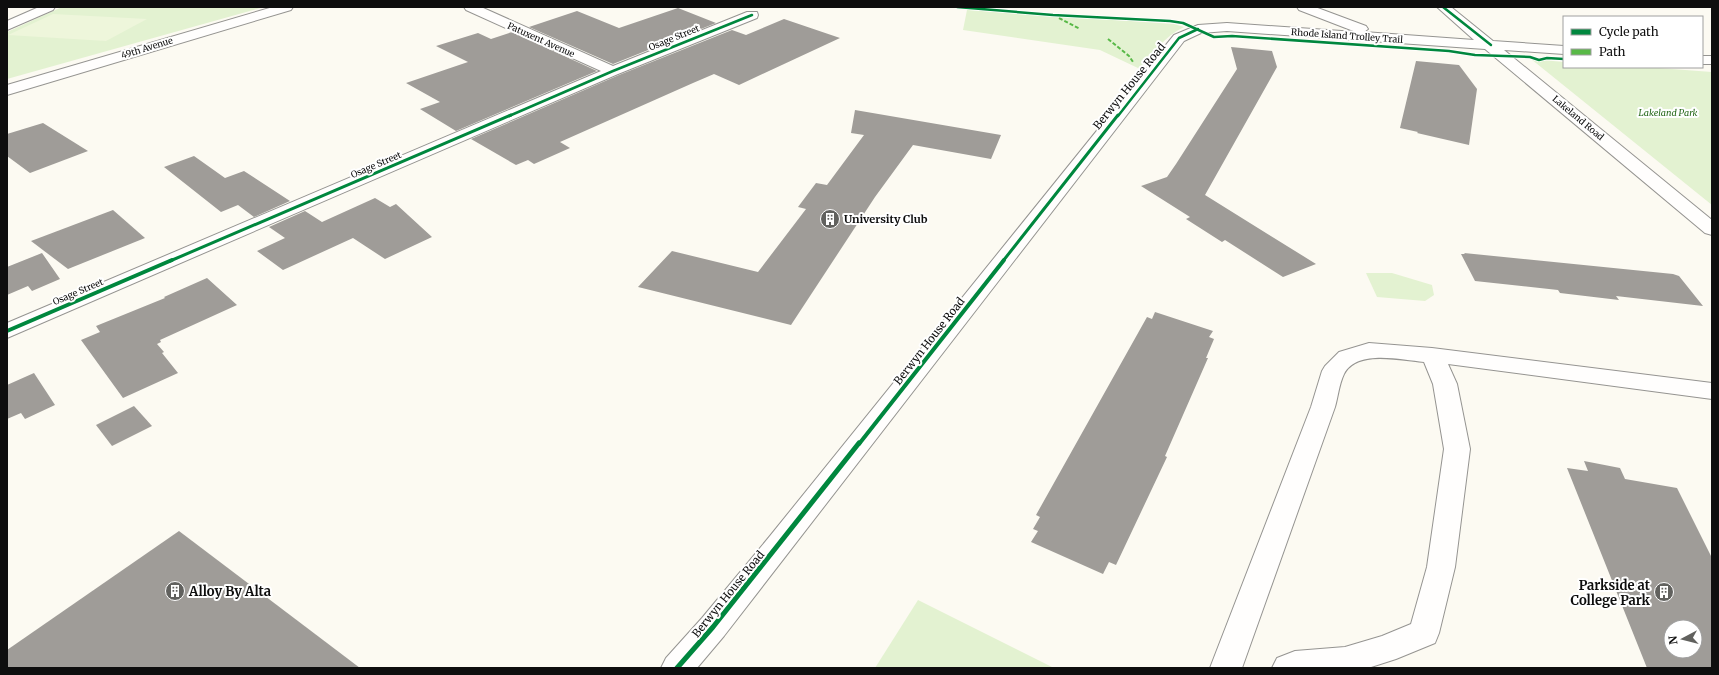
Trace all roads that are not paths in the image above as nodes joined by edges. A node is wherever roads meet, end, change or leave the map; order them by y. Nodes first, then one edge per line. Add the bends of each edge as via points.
1 (49, 7) edge
2 (287, 7) edge
3 (470, 7) edge
4 (1303, 7) edge
5 (1444, 7) edge
6 (752, 15) dead end
7 (7, 26) edge
8 (1381, 37) junction
9 (1491, 45) junction
10 (1563, 50) edge
11 (613, 71) junction
12 (7, 90) edge
13 (1712, 228) edge
14 (7, 331) edge
15 (1432, 355) junction
16 (1712, 391) edge
17 (677, 668) edge
18 (1226, 668) edge
19 (1288, 668) edge

1 - 7 street
2 - 12 street, 49th Avenue
3 - 11 street, Patuxent Avenue
4 - 8 street
5 - 9 street, Lakeland Road
6 - 11 street, Osage Street
8 - 9 street, Berwyn House Road
8 - 17 street, Berwyn House Road via 1227,27 1198,29 1179,38 785,538 713,628
9 - 10 street, Berwyn House Road
9 - 13 street, Lakeland Road
11 - 14 street, Osage Street
15 - 16 street
15 - 18 street via 1369,350 1347,357 1333,371 1320,414
15 - 19 street via 1445,384 1457,449 1441,567 1424,633 1385,649 1345,661 1295,665

